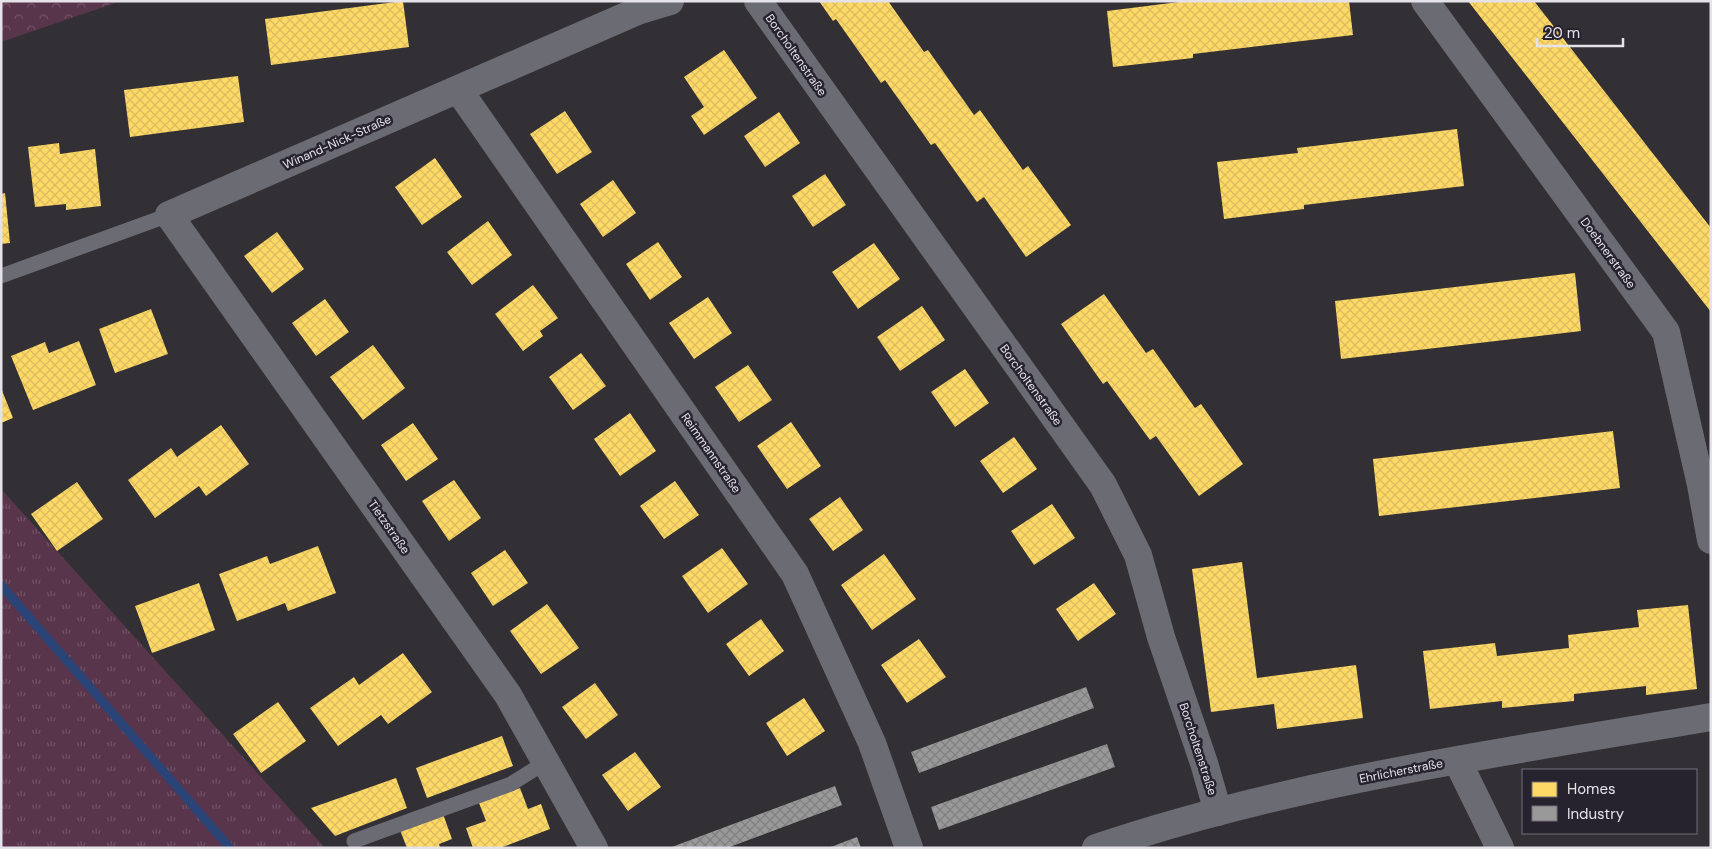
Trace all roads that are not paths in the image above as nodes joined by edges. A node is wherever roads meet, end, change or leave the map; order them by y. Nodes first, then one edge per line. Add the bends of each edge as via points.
1 (670, 1) edge
2 (758, 1) edge
3 (1425, 1) edge
4 (458, 89) junction
5 (169, 216) junction
6 (1, 276) edge
7 (1711, 540) edge
8 (1711, 717) edge
9 (1457, 760) junction
10 (546, 762) junction
11 (1218, 812) junction
12 (354, 841) dead end
13 (594, 848) edge
14 (909, 848) edge
15 (1096, 848) edge
16 (1500, 848) edge

1 - 4 street, Winand-Nick-Straße via 640,10
2 - 11 street, Borcholtenstraße via 1103,485 1138,555
3 - 7 street, Doebnerstraße via 1666,332
4 - 5 street, Winand-Nick-Straße
4 - 14 street, Reimmannstraße via 795,574 872,743
5 - 6 lane, Winand-Nick-Straße
5 - 10 street, Tietzstraße via 508,695
8 - 9 street, Ehrlicherstraße
9 - 11 street, Ehrlicherstraße via 1281,795
9 - 16 street
10 - 12 lane via 511,784
10 - 13 street, Tietzstraße
11 - 15 street, Ehrlicherstraße

